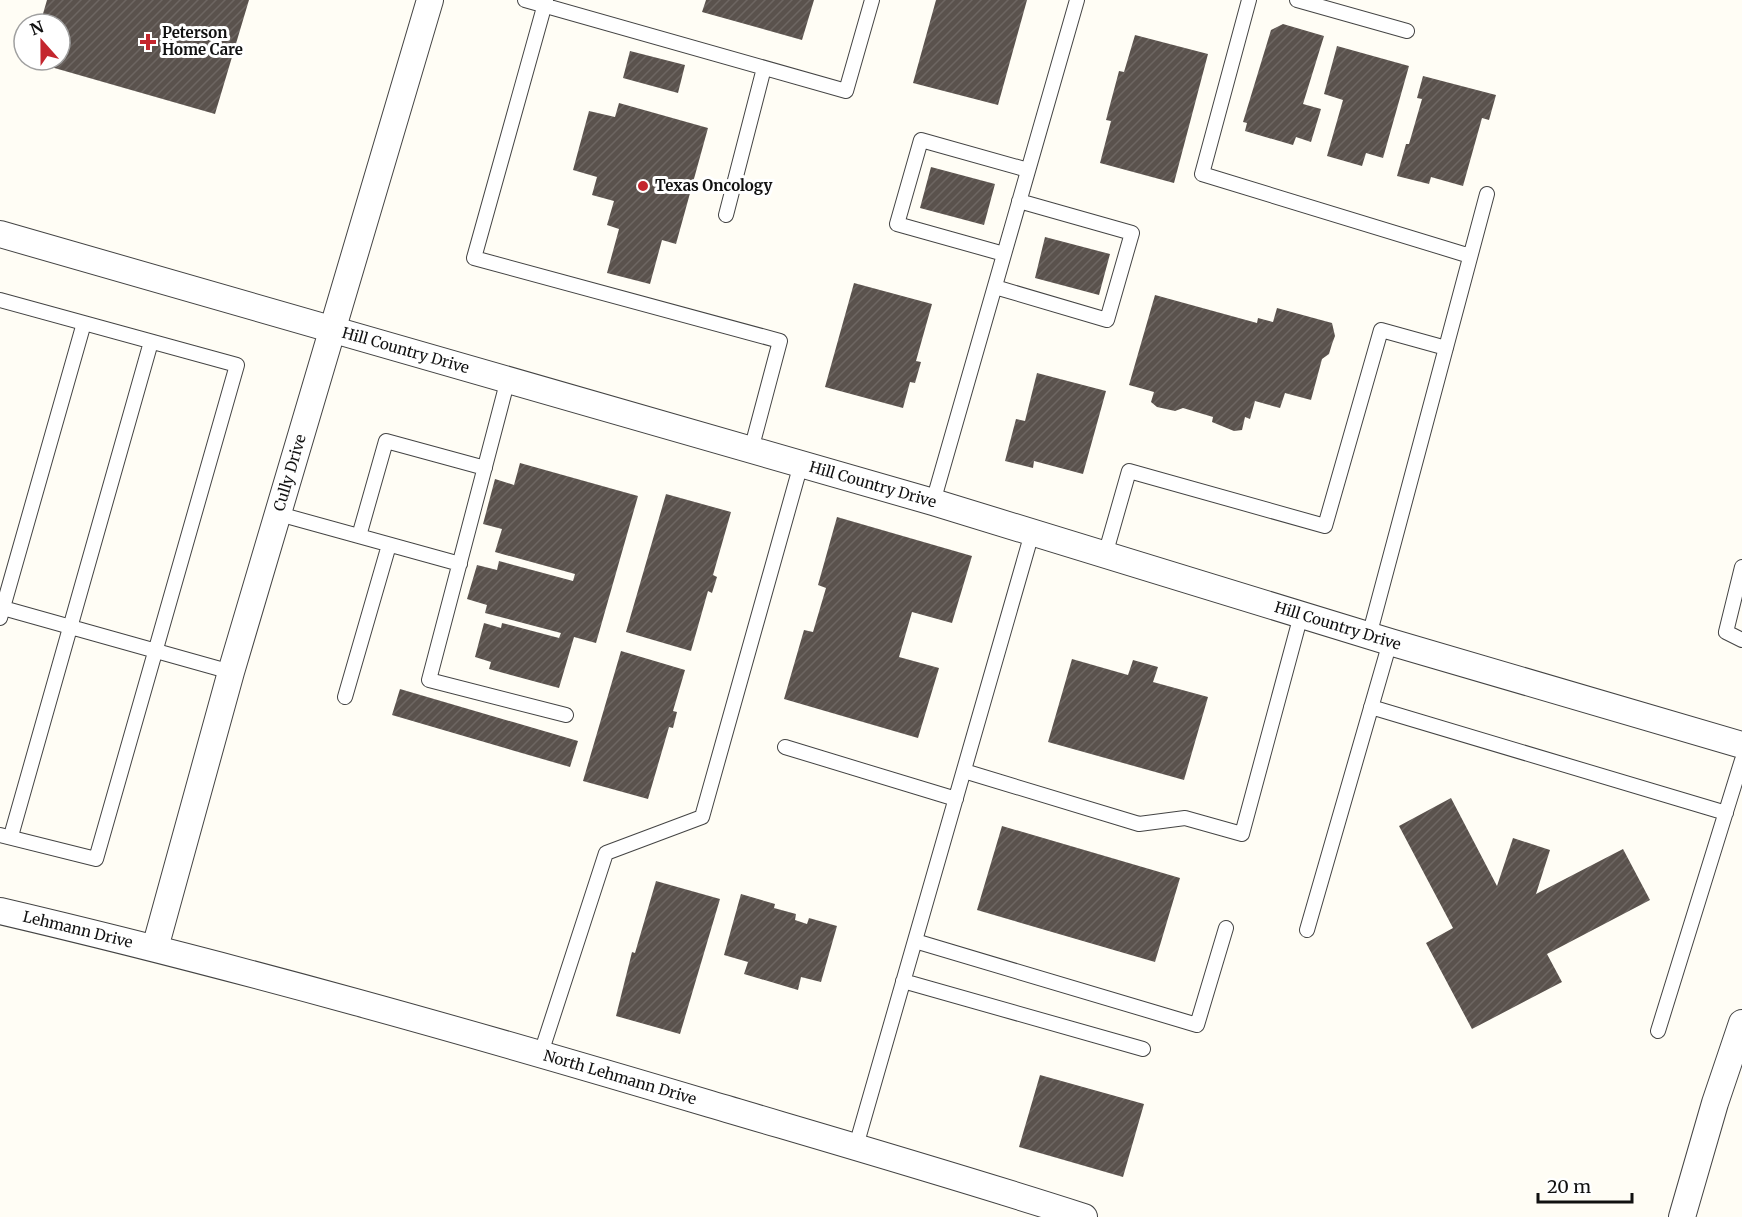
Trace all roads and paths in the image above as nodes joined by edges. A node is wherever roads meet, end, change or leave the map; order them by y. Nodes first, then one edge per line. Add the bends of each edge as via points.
1 (430, 0) edge
2 (525, 0) edge
3 (872, 0) edge
4 (1077, 0) edge
5 (1250, 0) edge
6 (1297, 0) edge
7 (545, 3) edge
8 (1407, 31) dead end
9 (764, 68) junction
10 (1028, 170) junction
11 (1487, 195) dead end
12 (1019, 201) junction
13 (726, 214) dead end
14 (0, 234) edge
15 (1004, 254) junction
16 (1470, 256) junction
17 (995, 287) junction
18 (0, 300) edge
19 (84, 323) junction
20 (334, 329) junction
21 (151, 342) junction
22 (1446, 348) junction
23 (508, 379) junction
24 (750, 450) junction
25 (801, 464) junction
26 (485, 468) junction
27 (933, 502) junction
28 (279, 514) junction
29 (1032, 532) junction
30 (359, 536) junction
31 (389, 544) junction
32 (1105, 555) junction
33 (459, 564) junction
34 (1742, 567) edge
35 (1, 613) edge
36 (1301, 615) junction
37 (70, 627) junction
38 (1379, 639) junction
39 (1742, 640) edge
40 (155, 651) junction
41 (231, 672) junction
42 (345, 697) dead end
43 (1371, 707) junction
44 (566, 715) dead end
45 (1742, 745) edge
46 (785, 747) dead end
47 (1742, 760) edge
48 (963, 771) junction
49 (956, 799) junction
50 (1726, 813) junction
51 (5, 835) edge
52 (0, 911) edge
53 (1226, 928) dead end
54 (1307, 930) dead end
55 (915, 941) junction
56 (155, 948) junction
57 (903, 981) junction
58 (1742, 1023) edge
59 (1658, 1031) dead end
60 (1143, 1049) dead end
61 (541, 1053) junction
62 (856, 1146) junction
63 (1084, 1217) edge
64 (1682, 1217) edge

1 - 20 street, Cully Drive
2 - 7 lane
3 - 9 lane via 846,91
4 - 10 lane
5 - 16 lane via 1202,174
6 - 8 lane
7 - 9 lane
7 - 24 lane via 474,258 780,341
9 - 13 lane
10 - 12 lane
10 - 15 lane via 921,140 897,224
11 - 16 lane
12 - 15 lane
12 - 17 lane via 1132,233 1107,320
14 - 20 street, Hill Country Drive
15 - 17 lane
16 - 22 lane
17 - 27 lane
18 - 19 lane
19 - 21 lane
19 - 35 lane
20 - 23 street, Hill Country Drive
20 - 28 street, Cully Drive
21 - 37 lane
21 - 40 lane via 237,365
22 - 32 lane via 1381,330 1325,526 1129,471
22 - 38 lane
23 - 24 street, Hill Country Drive
23 - 26 lane
24 - 25 street, Hill Country Drive
25 - 27 street, Hill Country Drive
25 - 61 lane via 702,817 606,853
26 - 30 lane via 386,441
26 - 33 lane
27 - 29 street, Hill Country Drive
28 - 30 lane
28 - 41 street, Cully Drive
29 - 32 street, Hill Country Drive
29 - 48 lane
30 - 31 lane
31 - 33 lane
31 - 42 lane
32 - 36 street, Hill Country Drive
33 - 44 lane via 429,680
34 - 39 lane via 1726,632
35 - 37 lane
36 - 38 street, Hill Country Drive
36 - 48 lane via 1242,834 1185,818 1139,824
37 - 40 lane
37 - 51 lane
38 - 43 lane
38 - 45 street, Hill Country Drive
40 - 41 lane
40 - 51 lane via 96,860
41 - 56 street, Cully Drive
43 - 50 lane
43 - 54 lane
46 - 49 lane
47 - 50 lane
48 - 49 lane
49 - 55 lane
50 - 59 lane
52 - 56 street, Lehmann Drive
53 - 55 lane via 1197,1025
55 - 57 lane
56 - 61 street, North Lehmann Drive
57 - 60 lane
57 - 62 lane
58 - 64 street
61 - 62 street, North Lehmann Drive
62 - 63 street, North Lehmann Drive

